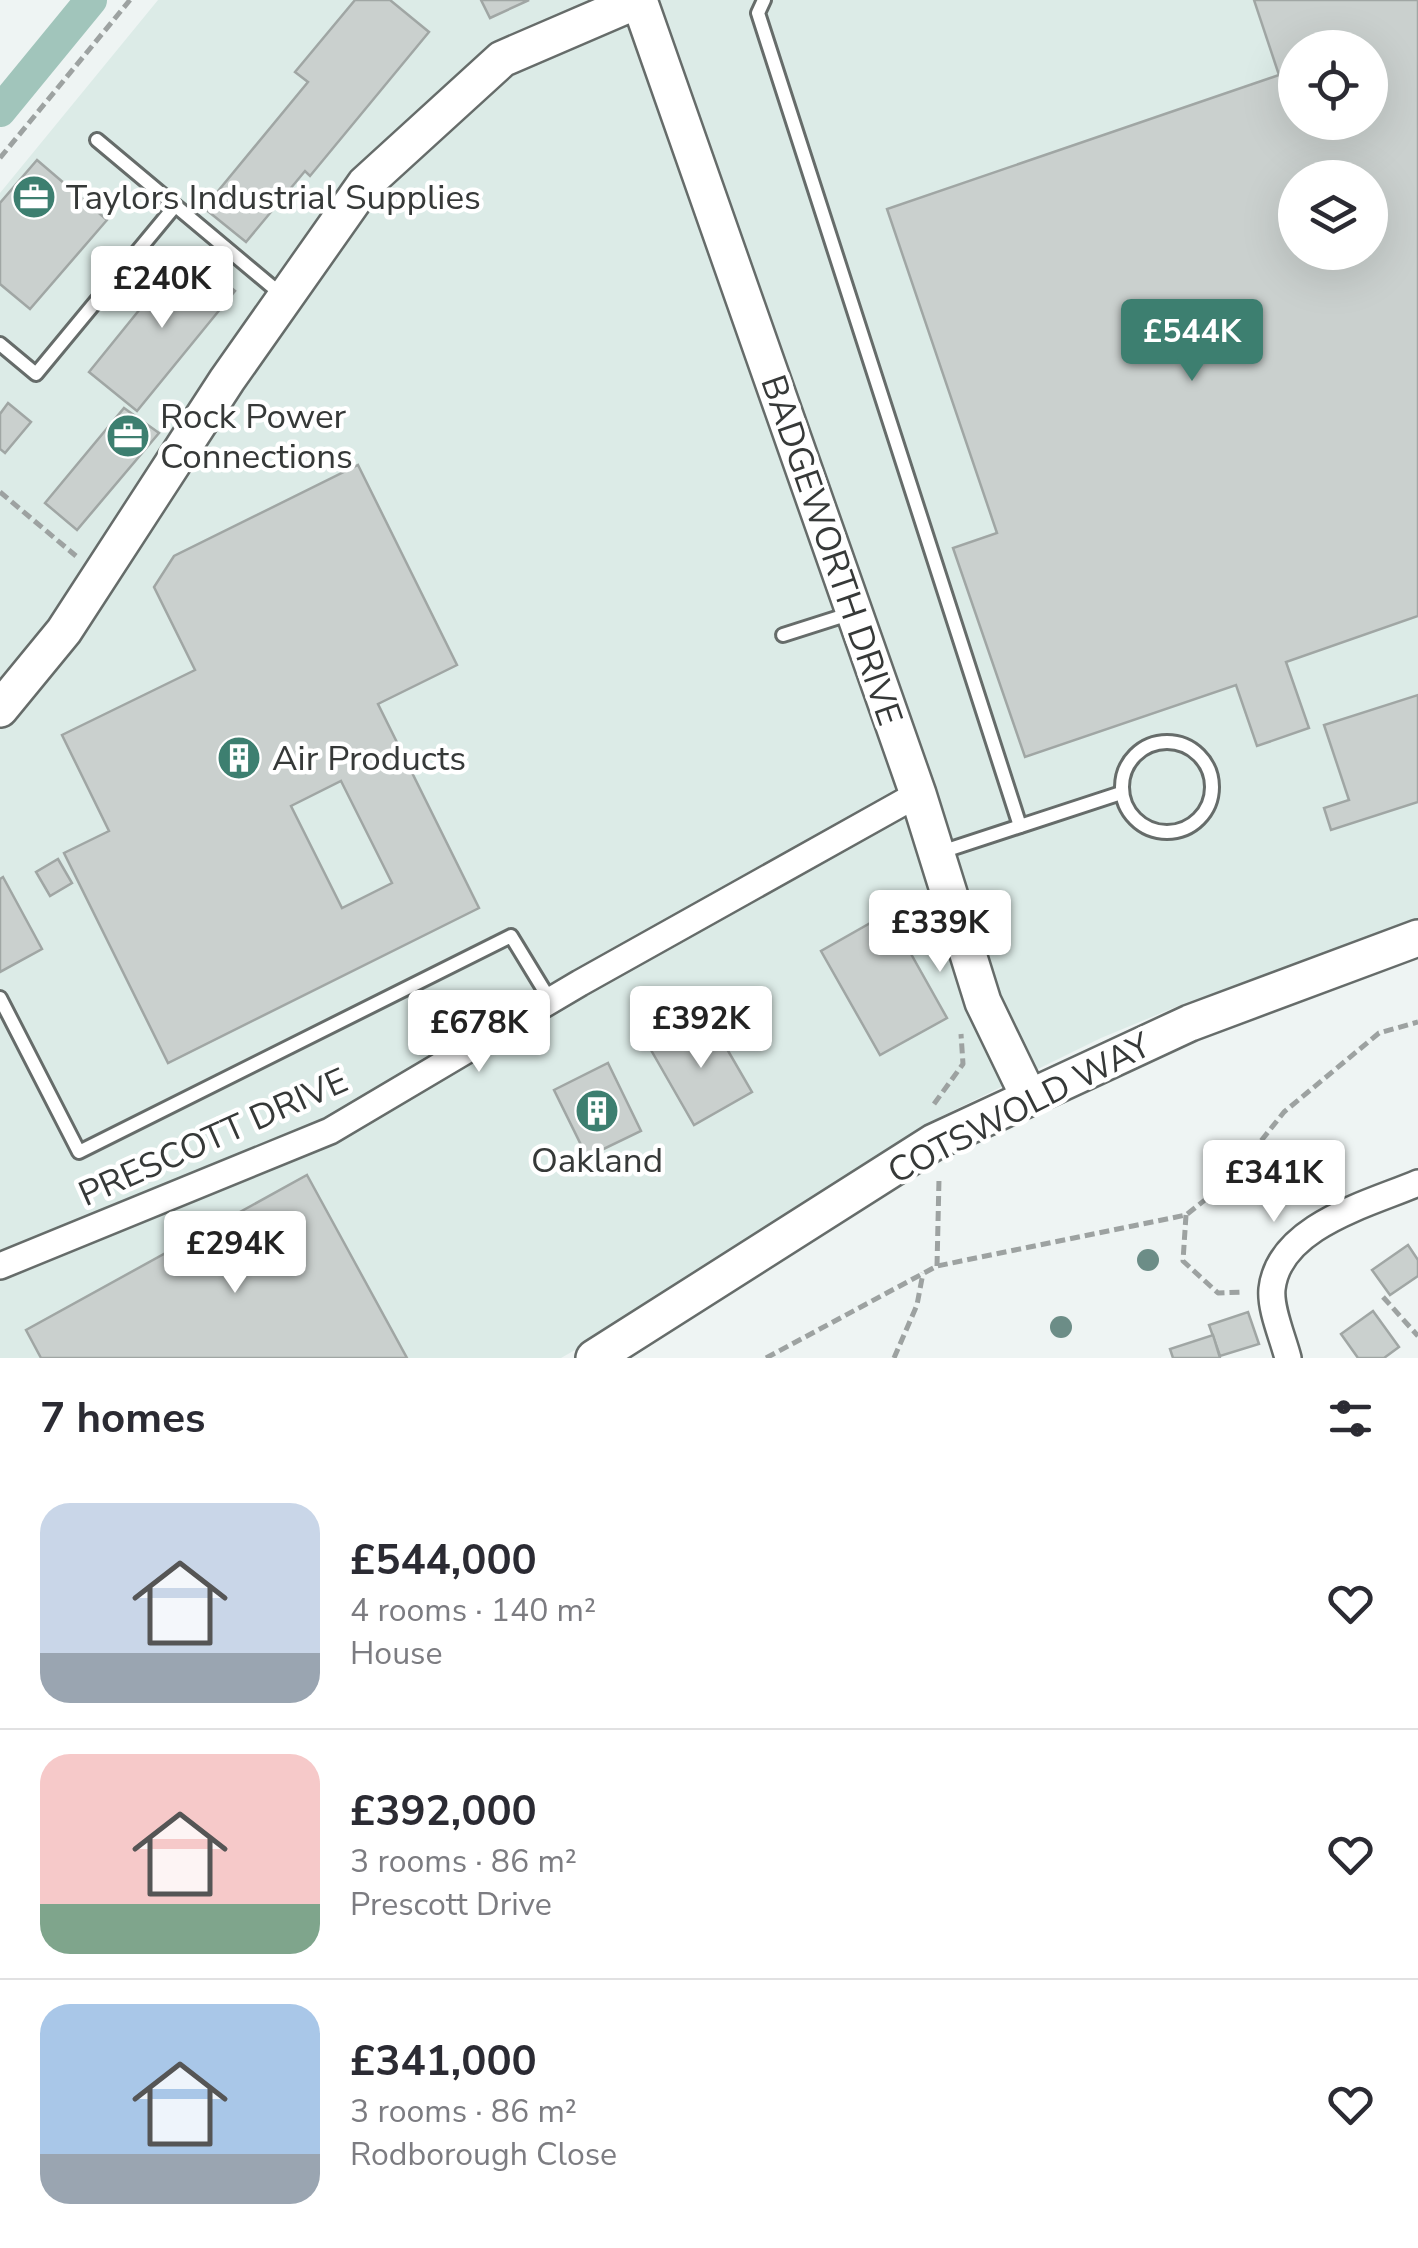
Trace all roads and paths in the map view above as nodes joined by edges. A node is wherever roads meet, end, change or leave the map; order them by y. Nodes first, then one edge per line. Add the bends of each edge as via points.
1 (130, 0) edge
2 (640, 0) edge
3 (764, 0) edge
4 (97, 140) dead end
5 (0, 158) edge
6 (175, 206) junction
7 (284, 297) junction
8 (0, 344) edge
9 (0, 492) edge
10 (102, 577) junction
11 (854, 612) junction
12 (783, 635) dead end
13 (0, 710) edge
14 (1120, 793) junction
15 (918, 794) junction
16 (1020, 826) junction
17 (936, 854) junction
18 (1418, 938) edge
19 (0, 998) edge
20 (550, 1000) junction
21 (1418, 1022) edge
22 (1030, 1096) junction
23 (938, 1163) dead end
24 (1418, 1183) edge
25 (1186, 1216) junction
26 (0, 1266) edge
27 (936, 1266) junction
28 (923, 1272) junction
29 (1272, 1290) junction
30 (1383, 1297) dead end
31 (1418, 1336) edge
32 (594, 1358) edge
33 (766, 1358) edge
34 (894, 1358) edge
35 (1288, 1358) edge

1 - 5 path
2 - 7 street via 502,59 364,184
2 - 11 street, BADGEWORTH DRIVE
3 - 16 lane via 758,13
4 - 6 lane
6 - 7 lane
6 - 8 lane via 36,374
7 - 10 street
9 - 10 path
10 - 13 street
11 - 12 lane
11 - 15 street, BADGEWORTH DRIVE
14 - 14 lane via 1122,776 1143,746 1178,742 1207,762 1212,798 1191,827 1156,832 1127,811
14 - 16 lane
15 - 17 street, BADGEWORTH DRIVE
15 - 20 street, PRESCOTT DRIVE
16 - 17 lane
17 - 22 street, BADGEWORTH DRIVE via 983,1002
18 - 22 street, COTSWOLD WAY via 1190,1023
19 - 20 lane via 79,1152 512,936
20 - 26 street, PRESCOTT DRIVE via 330,1131
21 - 25 path via 1379,1033 1311,1089 1230,1180
22 - 32 street, COTSWOLD WAY via 934,1142
23 - 27 path
24 - 29 street via 1324,1224 1285,1251
25 - 27 path
25 - 29 path via 1183,1261 1218,1293
27 - 28 path
28 - 33 path
28 - 34 path
29 - 35 street
30 - 31 path

